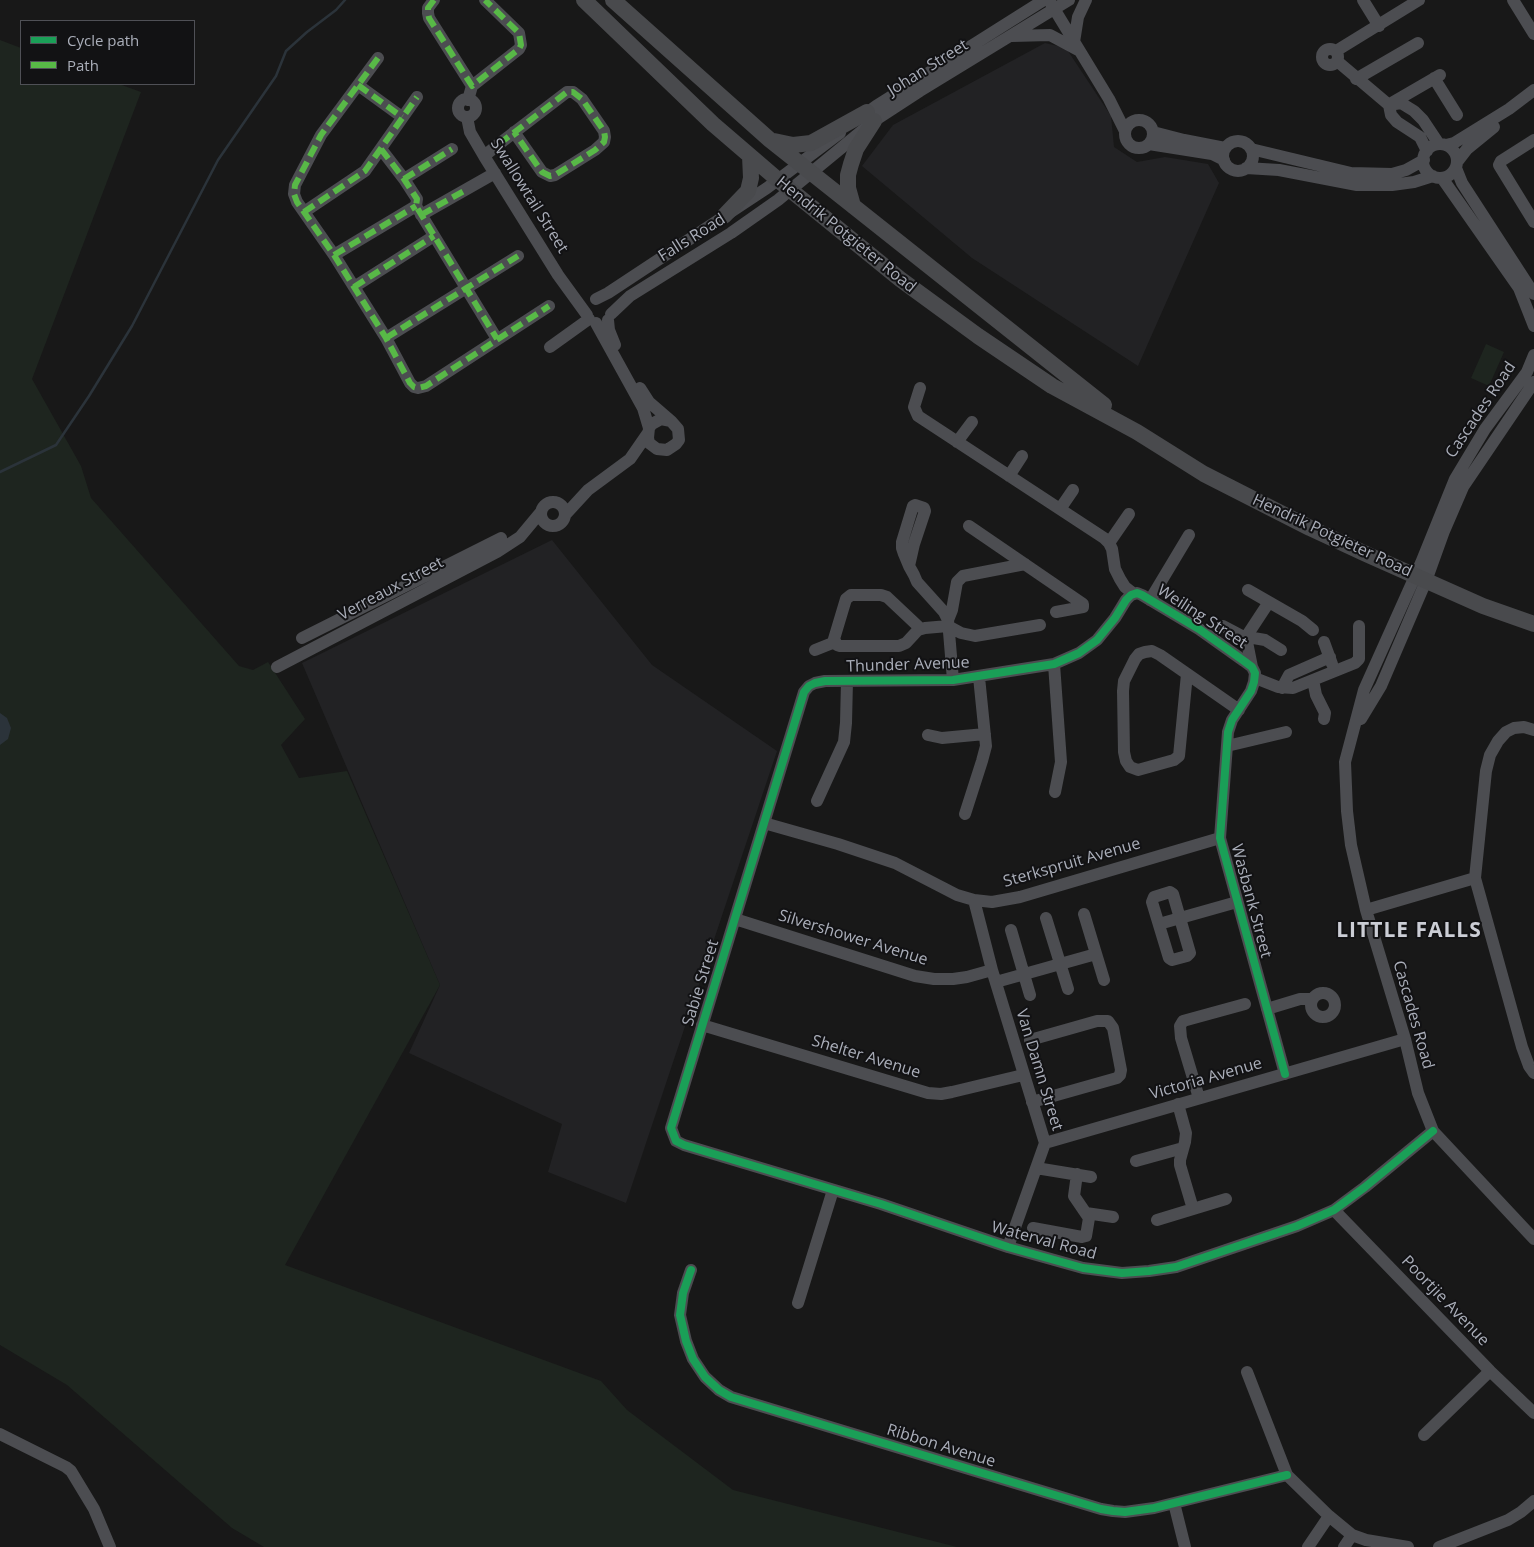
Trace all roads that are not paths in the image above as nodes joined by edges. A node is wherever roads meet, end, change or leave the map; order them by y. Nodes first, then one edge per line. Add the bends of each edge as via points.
1 (434, 0) edge
2 (485, 0) edge
3 (584, 0) edge
4 (613, 0) edge
5 (1028, 0) edge
6 (1044, 0) edge
7 (1069, 0) edge
8 (1086, 0) edge
9 (1363, 0) edge
10 (1419, 0) edge
11 (1513, 0) edge
12 (1052, 4) edge
13 (1023, 13) junction
14 (1379, 26) junction
15 (1534, 34) edge
16 (1009, 36) junction
17 (1418, 43) dead end
18 (1077, 47) junction
19 (378, 58) dead end
20 (1356, 79) junction
21 (358, 85) junction
22 (472, 86) junction
23 (1534, 90) edge
24 (417, 97) dead end
25 (1109, 98) junction
26 (1534, 102) edge
27 (1389, 105) junction
28 (1457, 115) dead end
29 (402, 117) junction
30 (870, 117) junction
31 (1137, 120) junction
32 (1125, 131) junction
33 (514, 132) junction
34 (1151, 138) junction
35 (770, 140) junction
36 (1534, 140) edge
37 (1442, 145) junction
38 (1252, 148) junction
39 (381, 150) junction
40 (452, 150) dead end
41 (1224, 154) junction
42 (484, 156) junction
43 (750, 156) junction
44 (1425, 156) junction
45 (1456, 165) junction
46 (1246, 168) junction
47 (806, 169) junction
48 (495, 173) junction
49 (1437, 177) junction
50 (404, 179) junction
51 (777, 179) junction
52 (791, 190) junction
53 (853, 206) junction
54 (419, 210) junction
55 (304, 212) junction
56 (724, 216) junction
57 (1534, 222) edge
58 (434, 236) junction
59 (334, 255) junction
60 (518, 256) dead end
61 (660, 259) junction
62 (668, 272) junction
63 (354, 287) junction
64 (466, 288) junction
65 (569, 290) junction
66 (1534, 294) edge
67 (594, 300) junction
68 (549, 306) dead end
69 (599, 318) junction
70 (1534, 326) edge
71 (386, 338) junction
72 (497, 339) junction
73 (550, 347) dead end
74 (1534, 355) edge
75 (1534, 382) edge
76 (920, 388) dead end
77 (671, 421) junction
78 (972, 422) dead end
79 (648, 431) junction
80 (1137, 432) junction
81 (957, 442) junction
82 (662, 451) junction
83 (1022, 456) dead end
84 (630, 459) junction
85 (1009, 476) junction
86 (588, 490) junction
87 (1073, 490) dead end
88 (556, 501) junction
89 (1060, 509) junction
90 (540, 513) junction
91 (1129, 514) dead end
92 (565, 515) junction
93 (550, 526) junction
94 (969, 526) dead end
95 (1189, 535) dead end
96 (520, 537) junction
97 (502, 538) dead end
98 (1109, 543) junction
99 (1025, 564) junction
100 (909, 566) dead end
101 (1420, 578) junction
102 (1248, 590) dead end
103 (1128, 593) junction
104 (1150, 600) junction
105 (1269, 602) junction
106 (1056, 612) dead end
107 (948, 623) junction
108 (1534, 624) edge
109 (1040, 625) dead end
110 (1223, 626) dead end
111 (1359, 626) dead end
112 (921, 629) junction
113 (1313, 630) dead end
114 (1246, 637) junction
115 (302, 638) dead end
116 (835, 642) junction
117 (1324, 642) dead end
118 (815, 650) dead end
119 (1281, 650) dead end
120 (1330, 657) junction
121 (1054, 664) junction
122 (277, 667) dead end
123 (1335, 671) junction
124 (1253, 672) junction
125 (1187, 674) junction
126 (979, 676) junction
127 (954, 680) junction
128 (1313, 680) junction
129 (846, 681) junction
130 (1282, 688) junction
131 (1239, 710) junction
132 (1324, 719) dead end
133 (1534, 730) edge
134 (1286, 732) dead end
135 (986, 734) junction
136 (928, 735) dead end
137 (1227, 746) junction
138 (1055, 792) dead end
139 (817, 801) dead end
140 (964, 814) dead end
141 (764, 823) junction
142 (1220, 838) junction
143 (1475, 878) junction
144 (974, 900) junction
145 (1237, 902) junction
146 (1366, 910) junction
147 (1084, 914) dead end
148 (1046, 918) dead end
149 (1180, 918) junction
150 (734, 919) junction
151 (1158, 924) junction
152 (1011, 930) dead end
153 (1096, 954) junction
154 (1061, 964) junction
155 (992, 970) junction
156 (1023, 974) junction
157 (1104, 980) dead end
158 (996, 982) junction
159 (1068, 989) dead end
160 (1030, 995) dead end
161 (1313, 1000) dead end
162 (1245, 1004) dead end
163 (1267, 1009) junction
164 (702, 1025) junction
165 (1405, 1039) junction
166 (1030, 1040) dead end
167 (1534, 1073) edge
168 (1285, 1074) junction
169 (1023, 1075) junction
170 (1199, 1098) junction
171 (1032, 1102) junction
172 (1178, 1104) junction
173 (1433, 1131) junction
174 (1045, 1143) junction
175 (684, 1145) joint
176 (1183, 1148) junction
177 (1136, 1161) dead end
178 (1036, 1168) junction
179 (1077, 1174) junction
180 (1091, 1177) dead end
181 (833, 1190) junction
182 (1226, 1199) dead end
183 (1193, 1209) junction
184 (1334, 1210) junction
185 (1086, 1213) junction
186 (1113, 1217) dead end
187 (1157, 1220) dead end
188 (1033, 1228) dead end
189 (1534, 1240) edge
190 (1008, 1247) junction
191 (691, 1270) dead end
192 (798, 1303) dead end
193 (1247, 1372) dead end
194 (1490, 1372) junction
195 (1534, 1414) edge
196 (0, 1434) edge
197 (1424, 1436) dead end
198 (1287, 1475) junction
199 (1534, 1501) edge
200 (1174, 1503) junction
201 (1328, 1516) junction
202 (1352, 1535) junction
203 (110, 1547) edge
204 (1186, 1547) edge
205 (1308, 1547) edge
206 (1344, 1547) edge
207 (1408, 1547) edge
208 (1439, 1547) edge

1 - 22 street via 428,8 429,18
2 - 22 street via 519,33 521,45
3 - 43 main road, Hendrik Potgieter Road
4 - 35 main road, Hendrik Potgieter Road
5 - 13 street
6 - 13 street, Johan Street
7 - 12 street, Johan Street
8 - 18 street via 1078,17
9 - 14 street
10 - 14 street
11 - 15 street
12 - 16 street, Johan Street
12 - 18 street
13 - 30 street, Johan Street
14 - 20 street via 1337,56
16 - 18 street via 1050,35
16 - 30 street, Johan Street
17 - 20 street
18 - 25 street
19 - 21 street
20 - 27 street
21 - 29 street
21 - 55 street via 321,135 296,185 294,194
22 - 42 street, Swallowtail Street via 468,100 475,104 476,110 467,117 470,132
23 - 37 street via 1454,142
24 - 29 street
25 - 31 street
25 - 32 street
26 - 45 street via 1483,135 1467,149
27 - 28 street via 1437,77
27 - 37 street via 1401,103 1414,111
27 - 44 street via 1397,122 1420,137
29 - 39 street
30 - 35 main road via 812,142 793,145
30 - 47 street, Johan Street
30 - 53 main road via 850,164 848,188
31 - 32 street via 1129,123
31 - 34 street via 1149,124
32 - 34 street via 1126,140 1132,146 1140,148
33 - 33 street via 567,92 573,92 582,99 605,137 595,150 550,176 542,172
33 - 42 street
34 - 41 street via 1184,140
35 - 47 main road, Hendrik Potgieter Road
36 - 57 street via 1501,161 1500,165
37 - 44 street via 1430,148
37 - 45 street via 1455,153
38 - 41 street via 1245,142 1236,141 1228,144
38 - 44 street via 1359,174 1392,174 1406,170
38 - 46 street via 1252,162
39 - 50 street
39 - 55 street via 365,171
40 - 50 street
41 - 46 street via 1229,168
42 - 48 street, Swallowtail Street
43 - 51 main road, Hendrik Potgieter Road
43 - 56 main road via 748,191
44 - 49 street via 1426,169
45 - 49 street via 1451,174
45 - 66 street via 1462,183
46 - 49 street via 1279,170 1357,185 1392,185
47 - 51 street, Falls Road
47 - 52 street, Falls Road
47 - 53 main road, Hendrik Potgieter Road
48 - 54 street
48 - 65 street, Swallowtail Street
49 - 70 street via 1519,288
50 - 54 street via 417,199
51 - 52 main road, Hendrik Potgieter Road
51 - 56 street, Falls Road
52 - 62 street, Falls Road
52 - 80 main road, Hendrik Potgieter Road via 900,279 978,336 1052,386
53 - 80 main road, Hendrik Potgieter Road
54 - 58 street
54 - 59 street
55 - 59 street
56 - 61 street, Falls Road
58 - 63 street
58 - 64 street
59 - 63 street
60 - 64 street
61 - 62 street
61 - 67 street, Falls Road
62 - 69 street, Falls Road
63 - 71 street
64 - 71 street
64 - 72 street
65 - 67 street
65 - 69 street, Swallowtail Street
67 - 69 street via 588,307
67 - 69 street via 607,302 612,308
68 - 72 street
69 - 73 street, Falls Road
69 - 77 street, Swallowtail Street via 649,402
69 - 79 street, Swallowtail Street via 643,408
71 - 72 street via 410,383 418,388 426,386
74 - 101 street, Cascades Road via 1527,372 1485,429 1455,479
75 - 101 street, Cascades Road via 1463,487
76 - 81 street via 914,407 916,414
77 - 79 street via 661,419
77 - 82 street via 678,429 678,440 672,448
78 - 81 street
79 - 82 street via 649,443
79 - 84 street
80 - 101 main road, Hendrik Potgieter Road via 1204,474 1310,528
81 - 85 street
82 - 84 street
83 - 85 street
84 - 86 street
85 - 89 street
86 - 88 street
86 - 92 street
87 - 89 street
88 - 90 street via 545,504
88 - 92 street via 564,508
89 - 98 street
90 - 93 street
90 - 96 street, Verreaux Street
91 - 98 street
92 - 93 street via 562,522
93 - 96 street, Verreaux Street
94 - 99 street
95 - 104 street
96 - 122 street, Verreaux Street
97 - 115 street
98 - 103 street via 1117,575
99 - 106 street via 1083,604 1083,607
99 - 107 street via 962,576 957,582
100 - 107 street via 917,582 944,612
101 - 108 main road, Hendrik Potgieter Road
101 - 146 street, Cascades Road via 1381,686 1354,732 1345,762 1351,845
102 - 105 street
103 - 104 street, Weiling Street
103 - 121 street, Thunder Avenue via 1115,618 1097,640 1079,653
104 - 124 street, Weiling Street via 1199,629
105 - 113 street
105 - 114 street
107 - 109 street via 961,633 975,636
107 - 112 street
107 - 127 street
110 - 114 street
111 - 123 street via 1358,660
112 - 116 street via 900,646 840,646
112 - 116 street via 887,597 849,596 834,635
114 - 119 street via 1262,638
114 - 124 street
116 - 118 street
117 - 120 street
120 - 123 street
120 - 130 street via 1289,675
121 - 126 street, Thunder Avenue
121 - 138 street via 1060,762
123 - 128 street
124 - 130 street, Weiling Street
124 - 131 street, Wasbank Street via 1251,691
125 - 125 street via 1179,756 1138,770 1130,767 1124,752 1123,691 1135,658 1152,651
125 - 131 street
126 - 127 street, Thunder Avenue
126 - 135 street
127 - 129 street, Thunder Avenue
128 - 130 street
128 - 132 street via 1325,713
129 - 139 street via 844,742
129 - 141 street, Thunder Avenue via 815,683 804,692
131 - 137 street, Wasbank Street via 1232,720
133 - 143 street via 1524,726 1514,728 1502,736 1490,755
134 - 137 street
135 - 136 street via 942,738
135 - 140 street via 982,761
137 - 142 street, Wasbank Street
141 - 144 street, Sterkspruit Avenue via 895,863 957,896
141 - 150 street, Sabie Street
142 - 144 street, Sterkspruit Avenue via 1020,897 992,902
142 - 145 street, Wasbank Street
143 - 146 street
143 - 167 street via 1522,1047
144 - 155 street, Van Damn Street
145 - 149 street
145 - 163 street, Wasbank Street
146 - 165 street, Cascades Road
147 - 153 street
148 - 154 street
149 - 151 street
149 - 151 street via 1172,893 1154,896
149 - 151 street via 1190,953 1174,960 1169,958
150 - 155 street, Silvershower Avenue via 915,976 953,979
150 - 164 street, Sabie Street
152 - 156 street
153 - 154 street
153 - 157 street
154 - 156 street
154 - 159 street
155 - 158 street, Van Damn Street
156 - 158 street
156 - 160 street
158 - 169 street, Van Damn Street
161 - 163 street via 1300,999
162 - 170 street via 1183,1021 1180,1026
163 - 168 street, Wasbank Street
164 - 169 street, Shelter Avenue via 928,1093 952,1092
164 - 175 street, Sabie Street via 671,1128 676,1141
165 - 168 street, Victoria Avenue
165 - 173 street, Cascades Road via 1418,1092
166 - 171 street via 1097,1020 1108,1021 1113,1028 1121,1070 1117,1078
168 - 170 street, Victoria Avenue
169 - 171 street, Van Damn Street
170 - 172 street, Victoria Avenue
171 - 174 street, Van Damn Street
172 - 174 street, Victoria Avenue
172 - 176 street via 1186,1133
173 - 184 street, Waterval Road
173 - 189 street, Cascades Road
174 - 178 street, Van Damn Street
175 - 181 street, Waterval Road
176 - 177 street
176 - 183 street via 1180,1165
178 - 179 street
178 - 190 street, Van Damn Street
179 - 180 street
179 - 185 street via 1074,1196
181 - 190 street, Waterval Road
181 - 192 street
182 - 183 street
183 - 187 street
184 - 190 street, Waterval Road via 1227,1251 1149,1272 1122,1273 1083,1268
184 - 194 street, Poortjie Avenue
185 - 186 street
185 - 188 street via 1089,1222 1085,1237
191 - 200 street, Ribbon Avenue via 680,1315 686,1340 705,1377 731,1397 1101,1509 1140,1511
193 - 198 street
194 - 195 street, Poortjie Avenue
194 - 197 street
196 - 203 street via 71,1471 94,1509
198 - 200 street, Ribbon Avenue
198 - 201 street
199 - 208 street via 1508,1520
200 - 204 street
201 - 202 street
201 - 205 street
202 - 206 street
202 - 207 street

